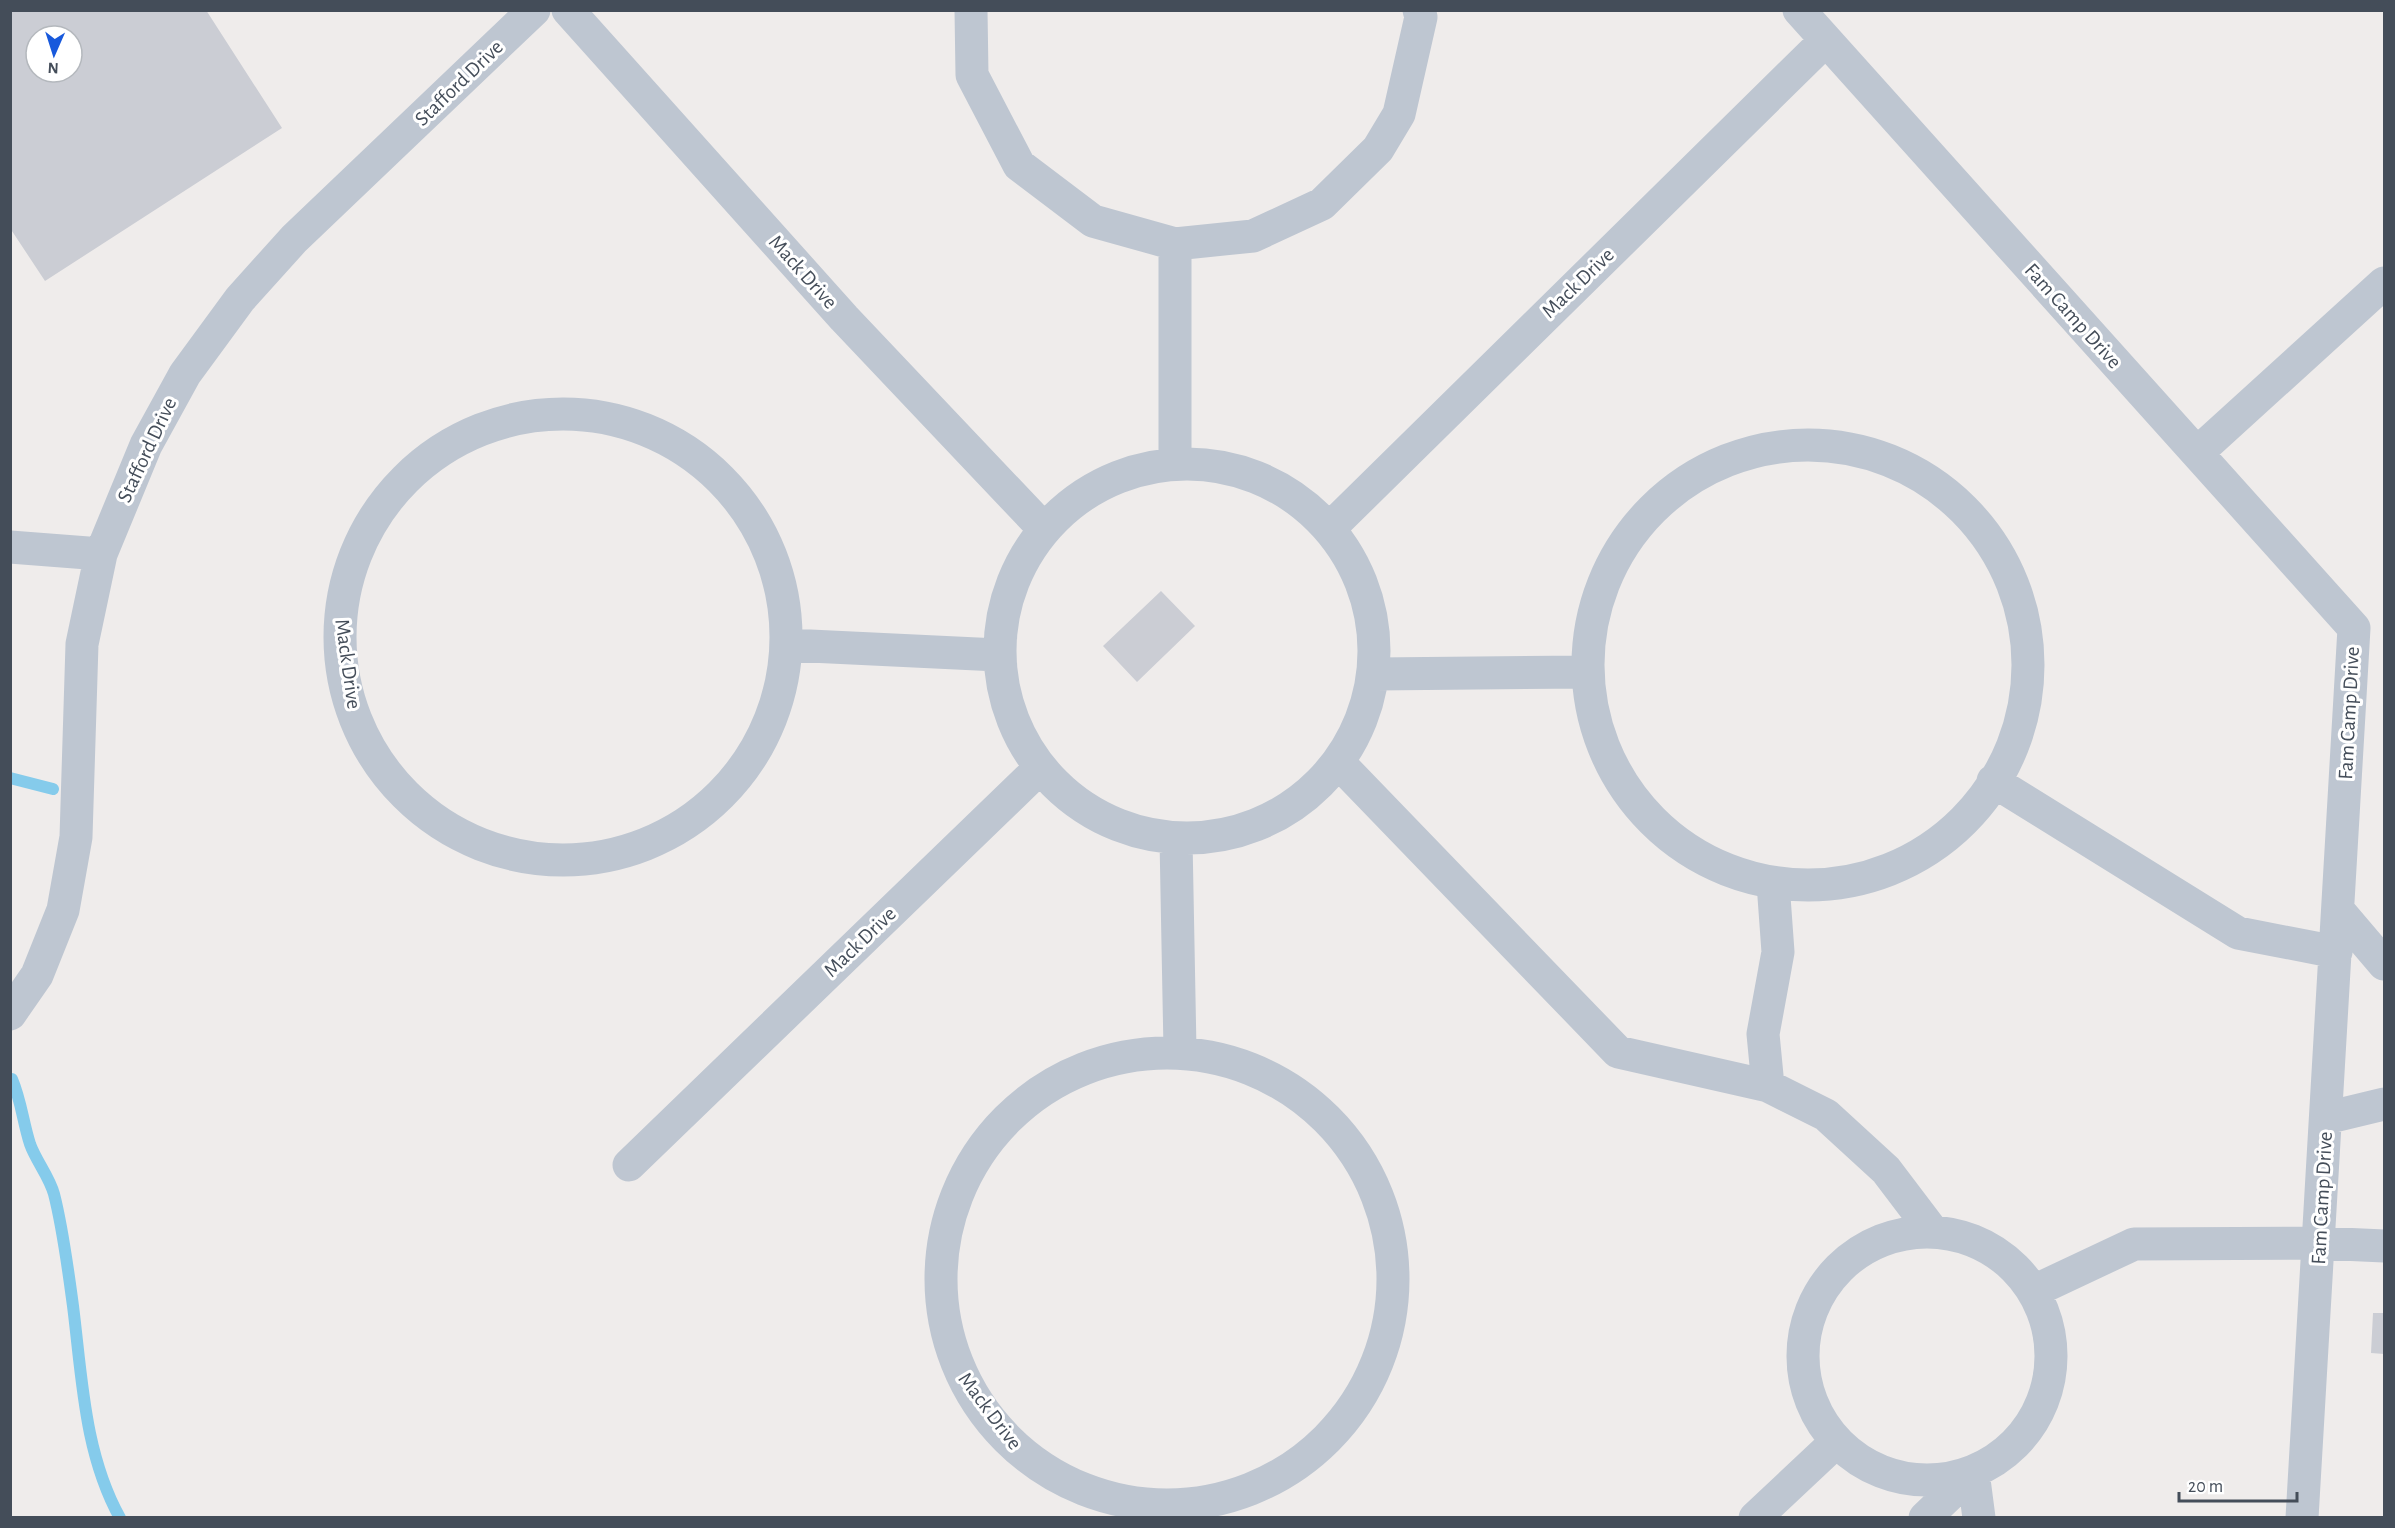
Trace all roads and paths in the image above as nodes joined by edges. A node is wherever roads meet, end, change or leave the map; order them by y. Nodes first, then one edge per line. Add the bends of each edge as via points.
1 (534, 10) edge
2 (568, 10) edge
3 (971, 10) edge
4 (1419, 10) edge
5 (1799, 10) edge
6 (1826, 40) junction
7 (1175, 244) junction
8 (2385, 283) edge
9 (2197, 453) junction
10 (1175, 462) junction
11 (1331, 526) junction
12 (1043, 528) junction
13 (10, 547) edge
14 (100, 554) junction
15 (789, 645) junction
16 (998, 655) junction
17 (1585, 672) junction
18 (1377, 674) junction
19 (1338, 762) junction
20 (1039, 769) junction
21 (1993, 781) junction
22 (1176, 839) junction
23 (1773, 883) junction
24 (2338, 910) junction
25 (2336, 952) junction
26 (2385, 964) edge
27 (10, 1014) edge
28 (1180, 1050) junction
29 (1767, 1086) junction
30 (2385, 1104) edge
31 (2326, 1118) junction
32 (629, 1165) dead end
33 (1933, 1232) junction
34 (2319, 1243) junction
35 (2385, 1246) edge
36 (2034, 1291) junction
37 (1837, 1441) junction
38 (1972, 1472) junction
39 (1755, 1518) edge
40 (1925, 1518) edge
41 (1979, 1518) edge
42 (2302, 1518) edge

1 - 14 street, Stafford Drive via 294,239 240,299 168,404 146,445
2 - 12 street, Mack Drive via 844,318
3 - 7 street via 972,75 1019,165 1093,221
4 - 7 street via 1399,114 1378,149 1322,204 1253,236
5 - 6 street, Fam Camp Drive
6 - 9 street, Fam Camp Drive
6 - 11 street, Mack Drive
7 - 10 street
8 - 9 street
9 - 24 street, Fam Camp Drive via 2354,628
10 - 11 street via 1217,464 1280,486
10 - 12 street via 1111,478
11 - 18 street via 1373,608
12 - 16 street via 1010,585
13 - 14 street
14 - 27 street, Stafford Drive via 82,644 76,837 63,910 37,975
15 - 15 street, Mack Drive via 774,717 731,787 664,838 590,860 498,852 440,825 387,777 349,707 339,614 361,538 399,484 466,434 536,414 612,418 686,449 750,511 779,571
15 - 16 street
16 - 20 street via 1011,719
17 - 18 street
17 - 21 street via 1598,590 1622,542 1661,498 1720,461 1797,444 1871,453 1941,488 1994,543 2022,604 2030,679 2013,752
17 - 23 street via 1596,735 1636,807 1691,855 1766,884
18 - 19 street via 1351,748
19 - 22 street via 1308,797 1241,832
19 - 29 street via 1618,1052
20 - 22 street via 1088,812
20 - 32 street, Mack Drive
21 - 23 street via 1967,820 1918,858 1848,883
21 - 25 street via 2238,933
22 - 28 street
23 - 29 street via 1778,952 1763,1034
24 - 25 street, Fam Camp Drive
24 - 26 street
25 - 31 street, Fam Camp Drive
28 - 28 street, Mack Drive via 1121,1055 1040,1088 967,1166 938,1270 952,1360 1012,1448 1067,1485 1130,1504 1195,1505 1272,1482 1339,1430 1381,1360 1396,1275 1374,1179 1305,1096 1234,1060
29 - 33 street via 1826,1115 1886,1170
30 - 31 street
31 - 34 street, Fam Camp Drive
33 - 36 street via 1980,1243 2007,1261
33 - 37 street via 1908,1232 1862,1250 1842,1264 1813,1304 1802,1352 1804,1376 1821,1422
34 - 35 street
34 - 36 street via 2134,1244
34 - 42 street, Fam Camp Drive
36 - 38 street via 2051,1336 2052,1360 2045,1395 2029,1428 2013,1446
37 - 38 street via 1877,1470 1901,1477 1949,1478
37 - 39 street
38 - 40 street
38 - 41 street

